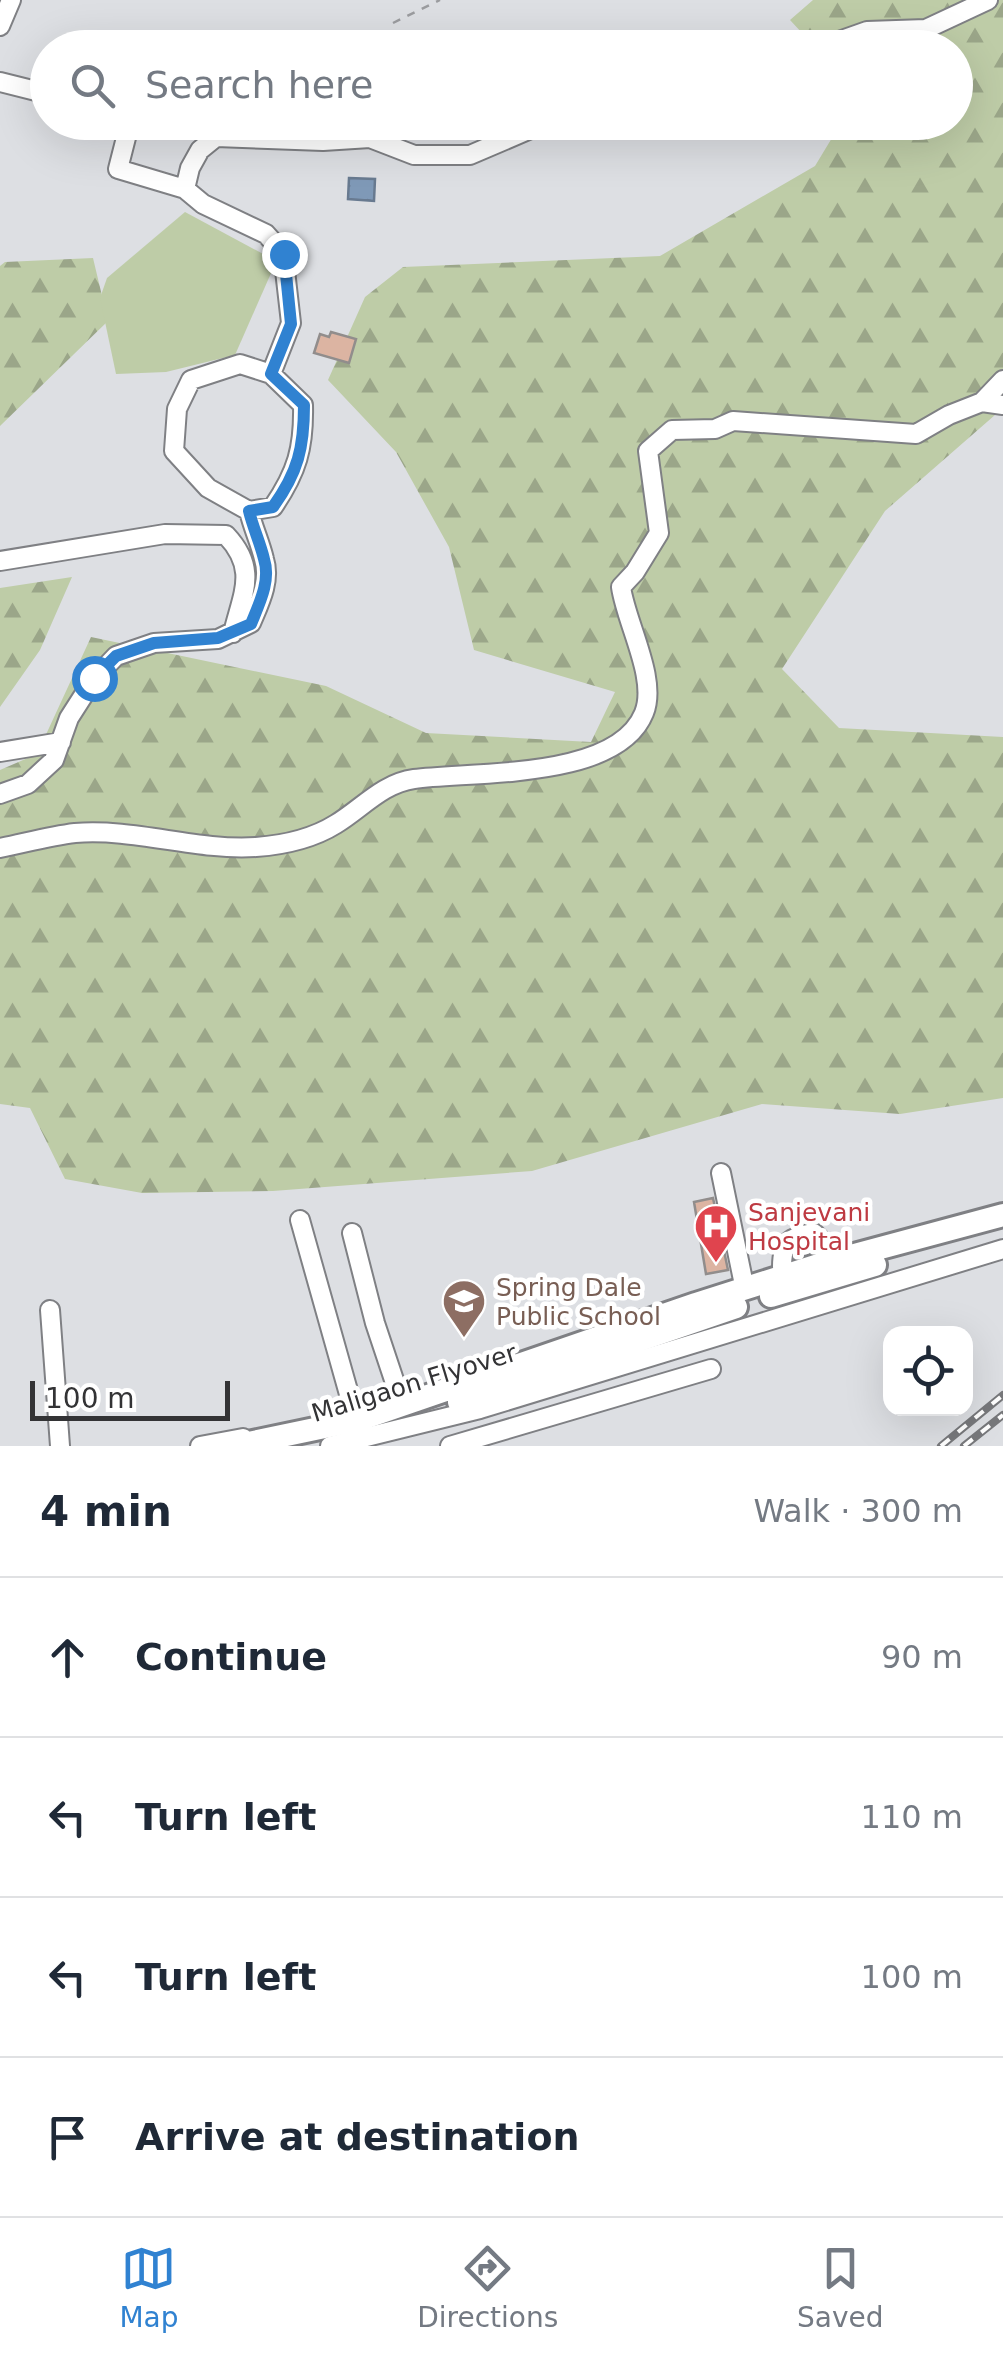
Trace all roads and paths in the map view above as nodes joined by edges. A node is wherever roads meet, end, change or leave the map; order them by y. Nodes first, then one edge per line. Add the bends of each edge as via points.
1 (11, 0) edge
2 (440, 0) edge
3 (988, 0) edge
4 (392, 22) dead end
5 (0, 26) edge
6 (897, 30) edge
7 (0, 82) edge
8 (30, 90) edge
9 (125, 140) edge
10 (212, 140) edge
11 (296, 140) edge
12 (339, 140) edge
13 (375, 140) edge
14 (505, 140) edge
15 (185, 188) junction
16 (271, 374) junction
17 (1003, 380) edge
18 (982, 402) junction
19 (1003, 406) edge
20 (249, 511) junction
21 (0, 561) edge
22 (233, 633) junction
23 (61, 742) junction
24 (0, 752) edge
25 (0, 794) edge
26 (0, 848) edge
27 (721, 1173) dead end
28 (1003, 1204) edge
29 (1003, 1215) edge
30 (300, 1220) dead end
31 (1003, 1228) edge
32 (352, 1233) dead end
33 (1003, 1249) edge
34 (742, 1280) junction
35 (50, 1310) dead end
36 (712, 1369) dead end
37 (400, 1400) junction
38 (354, 1412) junction
39 (60, 1446) edge
40 (216, 1446) edge
41 (299, 1446) edge
42 (330, 1446) edge
43 (450, 1446) edge

1 - 5 street
2 - 4 path
3 - 6 street via 926,29
7 - 8 street
9 - 15 street via 118,168
10 - 15 street via 200,150
11 - 12 street
13 - 14 street via 414,155 470,155
15 - 16 street via 203,204 266,234 284,254 291,324
16 - 20 street via 304,405 304,439 292,481 273,507
16 - 20 street via 240,364 191,380 176,409 174,450 208,488
17 - 18 street
18 - 19 street
18 - 26 street via 916,434 733,420 716,429 672,430 648,451 659,532 621,588 648,691 644,713 623,742 585,760 409,779 295,842 254,847 76,833
20 - 22 street via 266,562 265,588 251,624
21 - 22 street via 165,534 226,535 241,552 246,577
22 - 23 street via 154,643 116,656 69,718
23 - 24 street
23 - 25 street via 54,760 28,784
27 - 34 street
28 - 34 street
29 - 40 main road, Maligaon Flyover via 638,1322 358,1420
30 - 38 street
31 - 41 main road, Maligaon Flyover via 725,1310 413,1418
32 - 37 street
33 - 42 street via 480,1409
34 - 37 street
35 - 39 street
36 - 43 street
37 - 38 street
38 - 40 street

